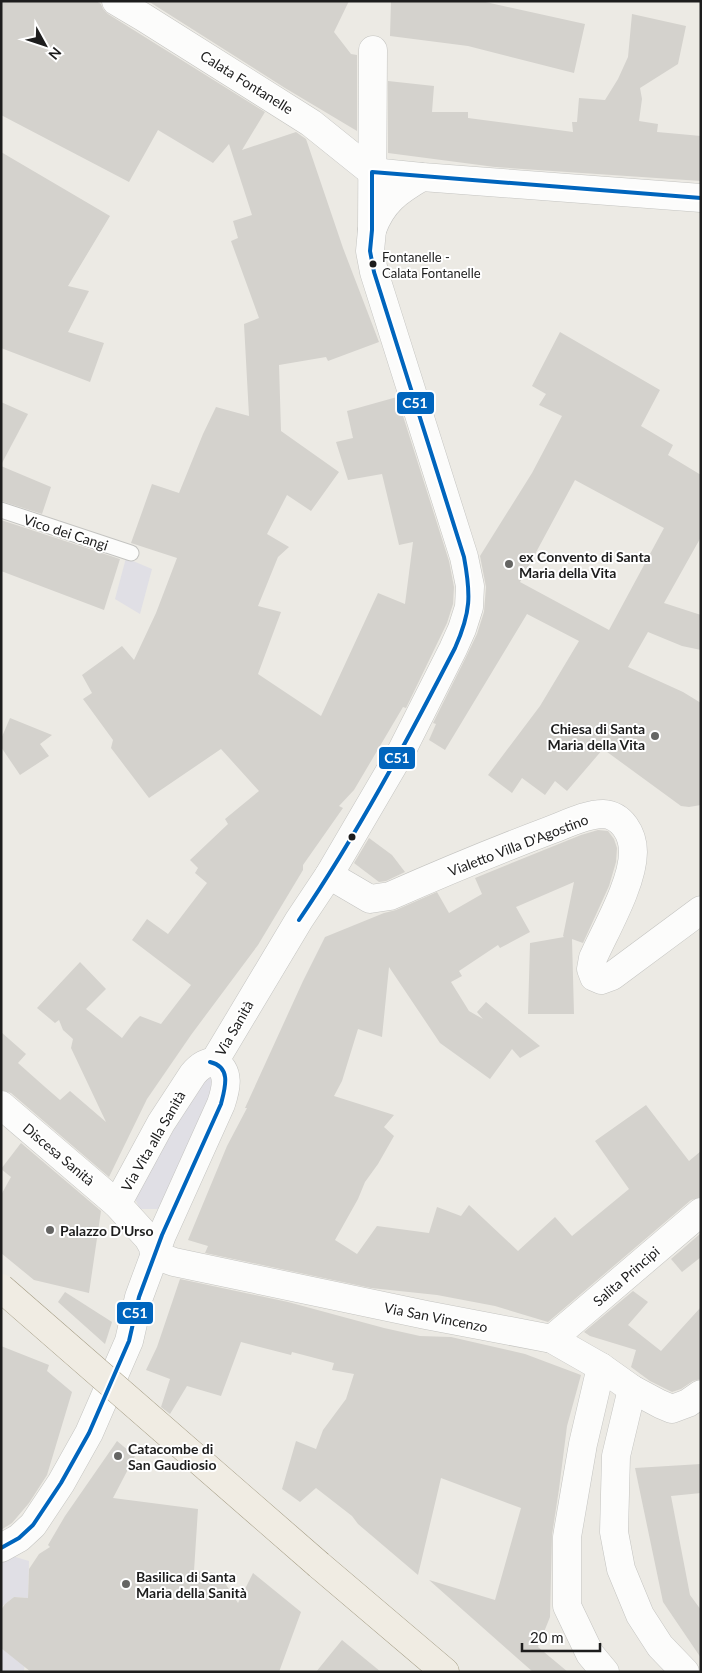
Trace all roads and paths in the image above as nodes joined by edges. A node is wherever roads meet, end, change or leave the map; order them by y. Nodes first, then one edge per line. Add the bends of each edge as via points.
1 (116, 1) edge
2 (373, 50) dead end
3 (372, 172) junction
4 (422, 178) junction
5 (701, 198) edge
6 (372, 230) junction
7 (1, 510) edge
8 (131, 553) dead end
9 (329, 875) junction
10 (701, 910) edge
11 (214, 1062) junction
12 (1, 1106) edge
13 (117, 1204) junction
14 (701, 1212) edge
15 (168, 1220) junction
16 (138, 1225) junction
17 (154, 1255) junction
18 (1, 1288) edge
19 (552, 1339) junction
20 (601, 1367) junction
21 (632, 1389) junction
22 (701, 1394) edge
23 (3, 1548) edge
24 (445, 1672) edge
25 (604, 1672) edge
26 (684, 1672) edge

1 - 3 street, Calata Fontanelle via 311,123
2 - 3 street
3 - 4 street
3 - 6 street
4 - 5 street
4 - 6 street via 395,194 384,206
6 - 9 street via 370,251 374,272 464,558 470,586 469,607 453,649 401,752
7 - 8 lane, Vico dei Cangi
9 - 10 street, Vialetto Villa D'Agostino via 370,899 390,896 510,845 602,814 616,818 626,828 633,843 633,860 624,889 593,958 591,969 594,977 601,980 612,976
9 - 11 street, Via Sanità via 298,920
11 - 13 street, Via Vita alla Sanità via 205,1064 193,1074 161,1123
11 - 15 street, Via Sanità via 225,1074 222,1104
12 - 13 street, Discesa Sanità
13 - 16 street, Via Vita alla Sanità
14 - 19 street, Salita Principi
15 - 16 street via 161,1225
15 - 17 street
16 - 17 street, Via Vita alla Sanità via 153,1247
17 - 19 street, Via San Vincenzo via 196,1267
17 - 23 street via 139,1297 129,1342 89,1433 33,1525
18 - 24 main road, bridge
19 - 20 street, Via San Vincenzo
20 - 21 street, Via San Vincenzo
20 - 25 street via 583,1444 567,1537 567,1606 590,1654
21 - 22 street, Via San Vincenzo via 672,1409
21 - 26 street via 616,1456 614,1532 620,1569 640,1615 660,1646

